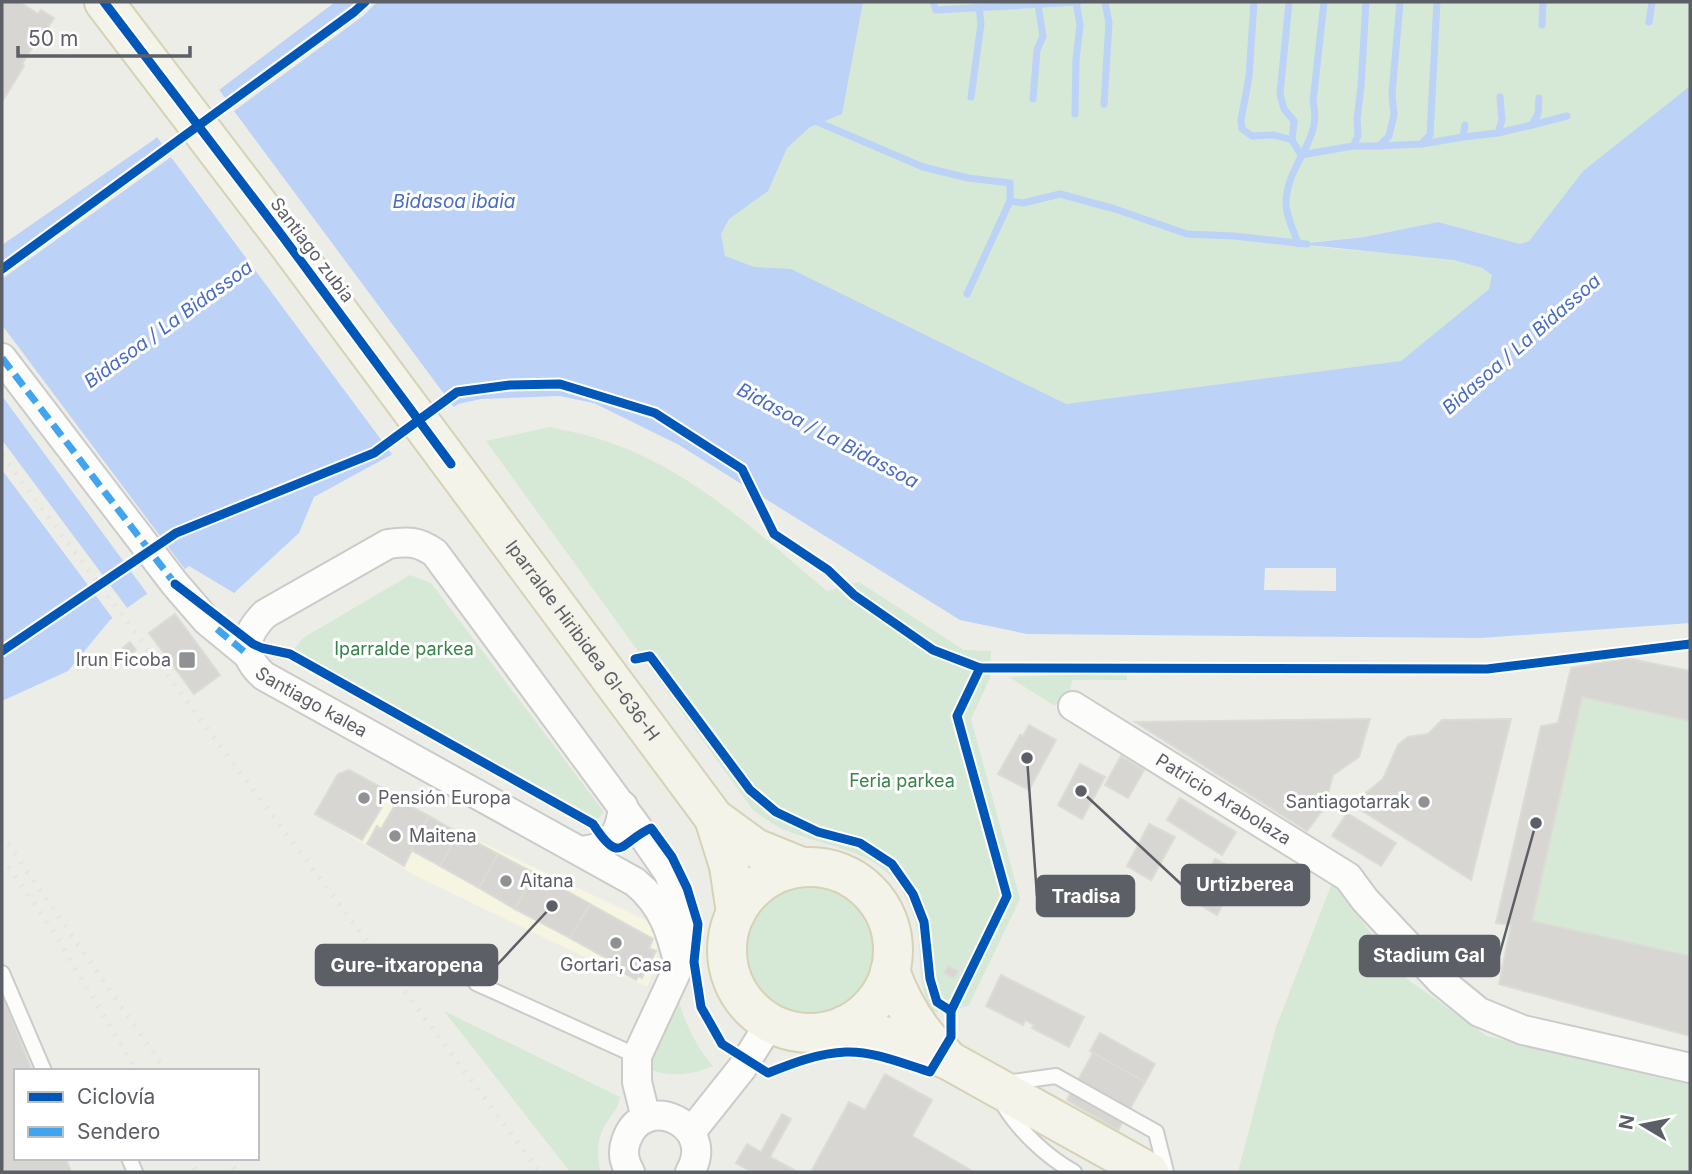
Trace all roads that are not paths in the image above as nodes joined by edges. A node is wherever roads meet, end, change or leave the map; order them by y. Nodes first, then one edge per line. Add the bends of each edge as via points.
1 (104, 2) edge
2 (2, 358) edge
3 (451, 464) joint
4 (247, 653) junction
5 (1073, 706) dead end
6 (623, 807) junction
7 (714, 818) junction
8 (581, 851) junction
9 (802, 867) junction
10 (736, 913) junction
11 (679, 966) junction
12 (890, 971) junction
13 (2, 973) edge
14 (476, 983) dead end
15 (770, 1023) junction
16 (845, 1025) junction
17 (637, 1056) junction
18 (948, 1060) junction
19 (1690, 1068) edge
20 (43, 1069) edge
21 (992, 1085) junction
22 (646, 1118) junction
23 (691, 1132) junction
24 (630, 1172) edge
25 (691, 1172) edge
26 (1074, 1172) edge
27 (1149, 1172) edge
28 (1166, 1172) edge

1 - 3 main road, Santiago zubia
2 - 4 street via 175,584 207,621
3 - 7 main road, Iparralde Hiribidea GI-636-H
4 - 6 street, Santiago kalea via 253,626 265,614 388,544 422,543 435,553
4 - 8 street, Santiago kalea via 264,676
5 - 19 street, Patricio Arabolaza via 1348,877 1441,981 1479,1013 1523,1030
6 - 8 street via 615,836 597,850
6 - 11 street via 668,872 682,905 686,934
7 - 9 main road, Iparralde Hiribidea GI-636-H via 755,848
7 - 10 main road, Iparralde Hiribidea GI-636-H via 729,866
8 - 11 street, Santiago kalea via 649,894 665,917
9 - 10 main road, Iparralde Hiribidea GI-636-H via 763,882
9 - 12 main road, Iparralde Hiribidea GI-636-H via 841,872 873,895 891,931
10 - 15 main road, Iparralde Hiribidea GI-636-H via 729,933 732,975 740,994
11 - 17 street
12 - 16 main road, Iparralde Hiribidea GI-636-H via 874,1003
12 - 18 main road, Iparralde Hiribidea GI-636-H via 912,1019
13 - 20 lane
14 - 17 lane
15 - 16 main road, Iparralde Hiribidea GI-636-H via 807,1033
15 - 23 street via 742,1068
16 - 18 main road, Iparralde Hiribidea GI-636-H
17 - 22 street via 637,1082
18 - 21 main road, Iparralde Hiribidea GI-636-H
21 - 26 lane via 1010,1116 1055,1162
21 - 27 main road, Iparralde Hiribidea GI-636-H
21 - 28 lane via 1056,1076 1156,1132
22 - 23 street via 671,1117
22 - 24 street via 635,1124 624,1146
23 - 25 street via 696,1151

